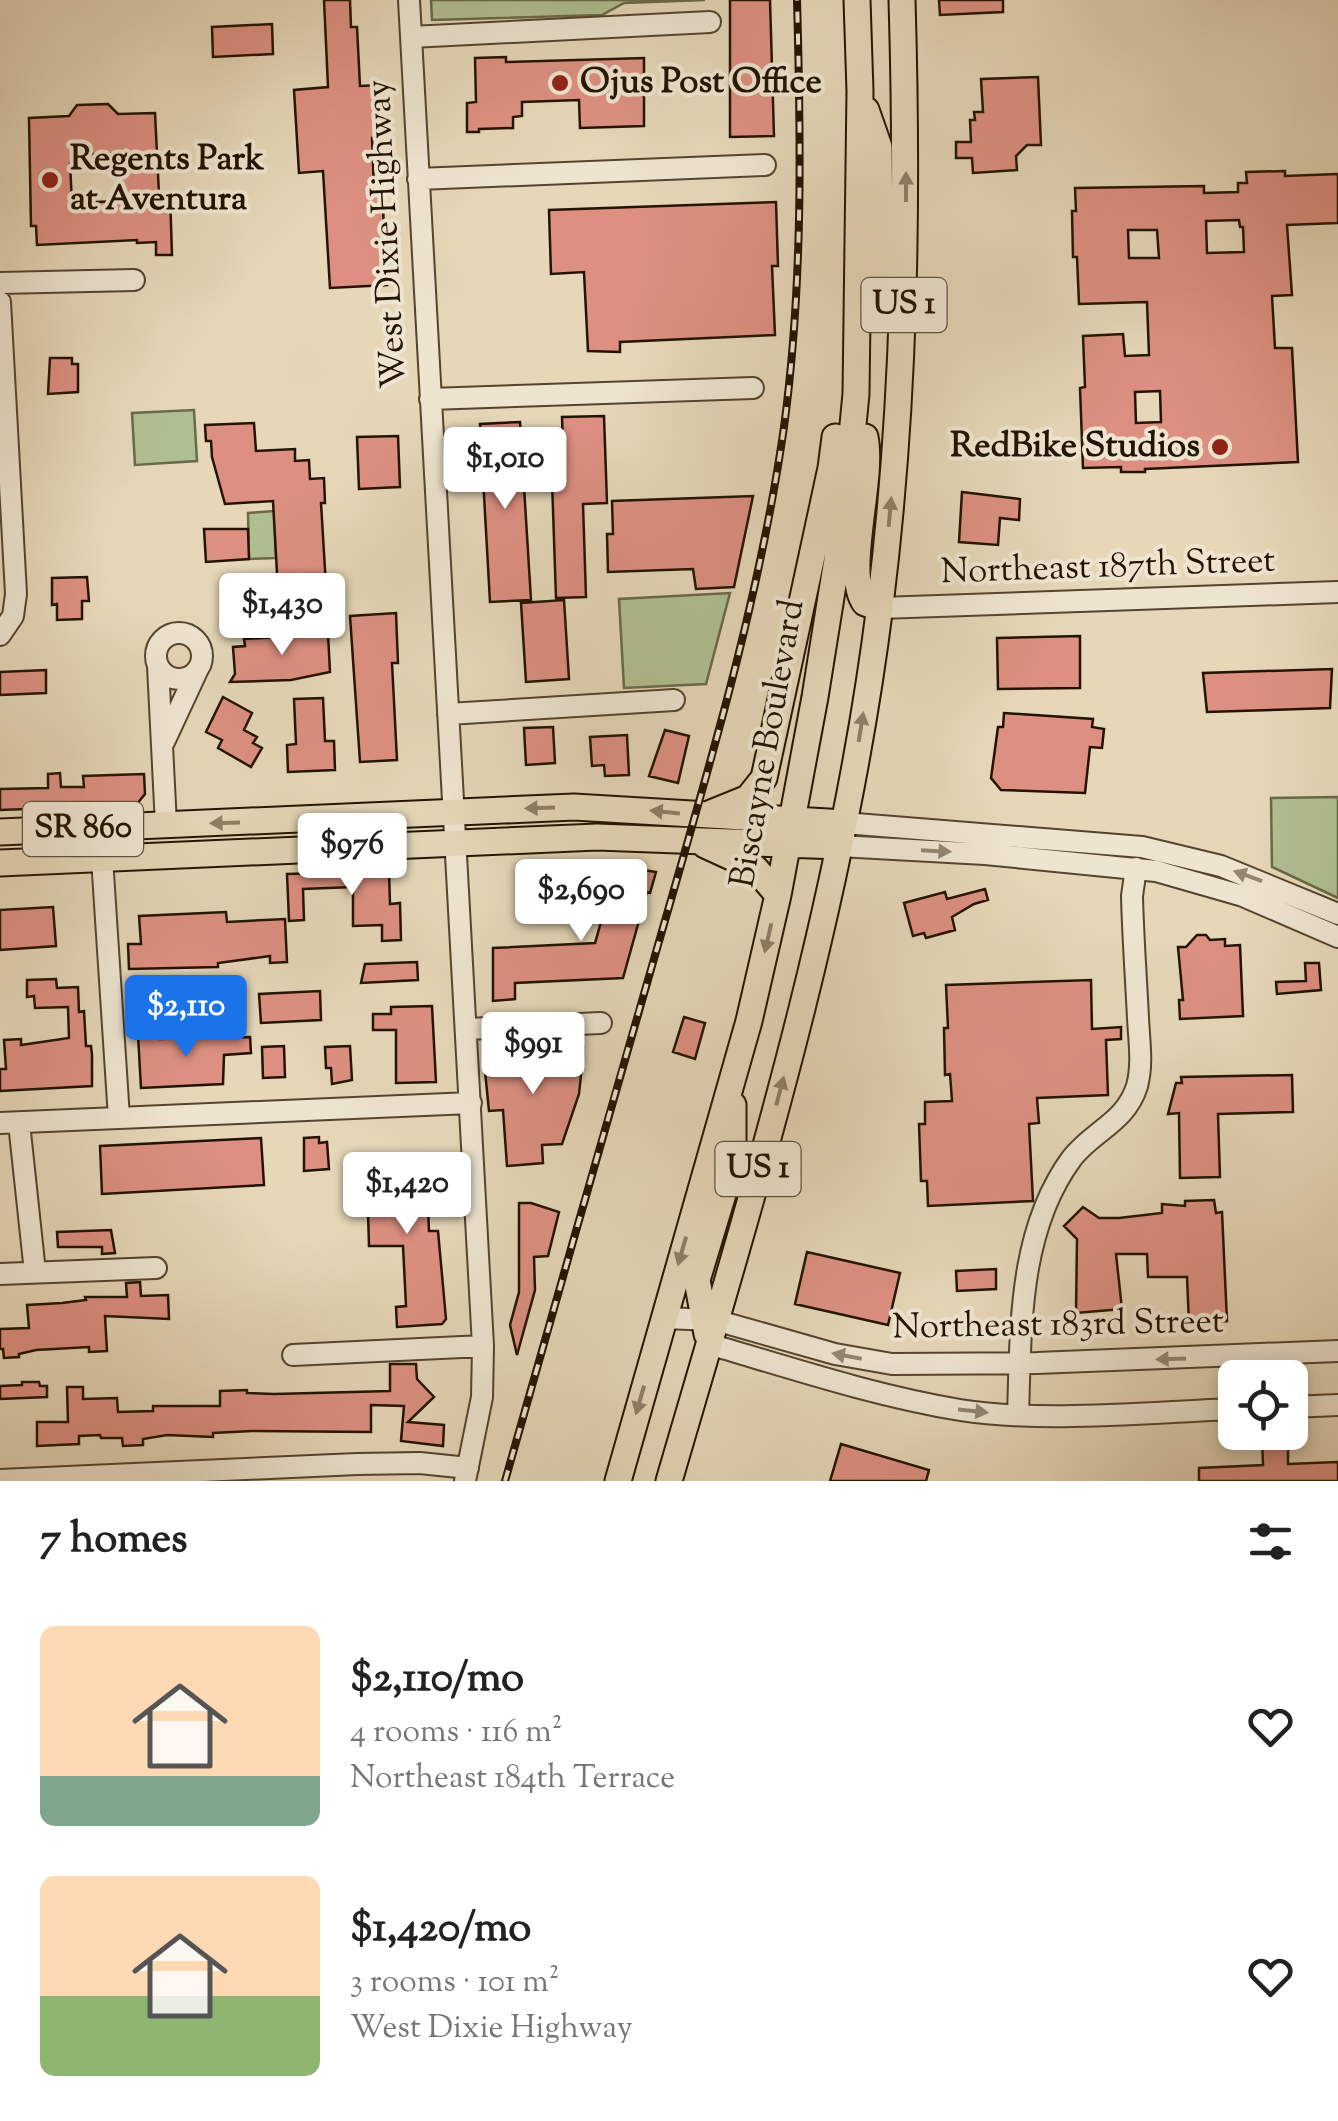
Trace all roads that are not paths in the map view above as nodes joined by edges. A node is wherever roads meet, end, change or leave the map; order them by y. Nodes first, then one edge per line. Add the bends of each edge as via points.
1 (409, 0) edge
2 (856, 0) edge
3 (902, 0) edge
4 (710, 22) dead end
5 (411, 37) junction
6 (860, 91) junction
7 (765, 165) dead end
8 (418, 180) junction
9 (859, 279) junction
10 (134, 280) dead end
11 (0, 283) edge
12 (0, 302) edge
13 (904, 327) junction
14 (753, 388) dead end
15 (856, 394) junction
16 (430, 399) junction
17 (3, 416) edge
18 (1338, 592) edge
19 (880, 608) junction
20 (3, 632) edge
21 (824, 636) junction
22 (158, 666) junction
23 (197, 671) junction
24 (674, 700) dead end
25 (448, 714) junction
26 (164, 744) junction
27 (453, 813) junction
28 (166, 826) junction
29 (700, 828) junction
30 (0, 832) edge
31 (790, 832) junction
32 (842, 834) junction
33 (456, 844) junction
34 (110, 858) junction
35 (0, 862) edge
36 (1136, 868) junction
37 (778, 895) junction
38 (1264, 905) junction
39 (1338, 917) edge
40 (1338, 937) edge
41 (601, 1022) dead end
42 (468, 1029) junction
43 (732, 1079) junction
44 (472, 1104) junction
45 (119, 1118) junction
46 (10, 1123) edge
47 (156, 1268) dead end
48 (36, 1272) junction
49 (0, 1274) edge
50 (663, 1318) junction
51 (709, 1328) junction
52 (483, 1346) junction
53 (1338, 1351) edge
54 (293, 1355) dead end
55 (1020, 1363) junction
56 (1338, 1405) edge
57 (1308, 1406) edge
58 (1218, 1409) edge
59 (1018, 1415) junction
60 (355, 1473) edge
61 (466, 1475) edge
62 (0, 1480) edge
63 (15, 1480) edge
64 (618, 1481) edge
65 (669, 1481) edge

1 - 5 street, West Dixie Highway
2 - 6 main road, Biscayne Boulevard / US 1
13 -> 3 main road, US 1
4 - 5 street
5 - 8 street, West Dixie Highway
6 - 9 main road, Biscayne Boulevard / US 1
6 - 13 main road via 879,147 881,305
7 - 8 street
8 - 16 street, West Dixie Highway
9 - 15 main road, Biscayne Boulevard / US 1
9 - 29 main road via 831,468 767,770 748,798
10 - 11 street
12 - 17 street
19 -> 13 main road, US 1
14 - 16 street
15 - 19 main road via 866,445 856,583 865,603
15 - 21 main road, Biscayne Boulevard / US 1
16 - 25 street, West Dixie Highway
17 - 20 street via 16,594
18 - 19 street, Northeast 187th Street
19 - 21 main road via 850,615
32 -> 19 main road, US 1
21 - 31 main road, Biscayne Boulevard / US 1
22 - 23 street via 176,679
22 - 23 street via 164,639 184,634 201,648
22 - 26 street
23 - 26 street
24 - 25 street
25 - 27 street, West Dixie Highway
26 - 28 street
27 -> 28 main road, SR 860
29 -> 27 main road, SR 860 via 586,807
27 - 33 street, West Dixie Highway
28 - 30 main road, SR 860
28 - 34 main road via 156,838
29 - 31 main road, SR 860
29 - 33 main road, SR 860
29 - 37 main road via 755,868
31 - 32 main road, SR 860
31 - 37 main road, Biscayne Boulevard / US 1
32 -> 36 street
39 -> 32 street via 1221,866 1142,847
51 -> 32 main road, US 1 via 786,1070
33 - 34 main road, SR 860
33 - 42 street, West Dixie Highway
34 - 35 main road, SR 860
34 - 45 street
36 - 38 street
36 - 55 street via 1136,1089 1118,1119 1074,1155 1049,1200 1024,1293
37 -> 43 main road, Biscayne Boulevard / US 1
38 - 39 street
38 - 40 street
41 - 42 street
42 - 44 street, West Dixie Highway
43 -> 50 main road, Biscayne Boulevard / US 1
43 - 51 main road via 733,1161 697,1280
44 - 45 street
44 - 52 street, West Dixie Highway
45 - 46 street
46 - 48 street
47 - 48 street
48 - 49 street
50 - 51 street, Northeast 183rd Street
50 -> 64 main road, Biscayne Boulevard / US 1
55 -> 51 street, Northeast 183rd Street via 892,1364
51 -> 59 street, Northeast 183rd Street via 830,1379 961,1410
51 - 65 main road, US 1
52 - 54 street
52 - 61 street, West Dixie Highway via 482,1398
53 -> 55 street, Northeast 183rd Street
55 - 59 street
56 - 57 street
58 - 59 street, Northeast 183rd Street
60 - 61 street via 420,1463
60 - 63 street
62 - 63 street

